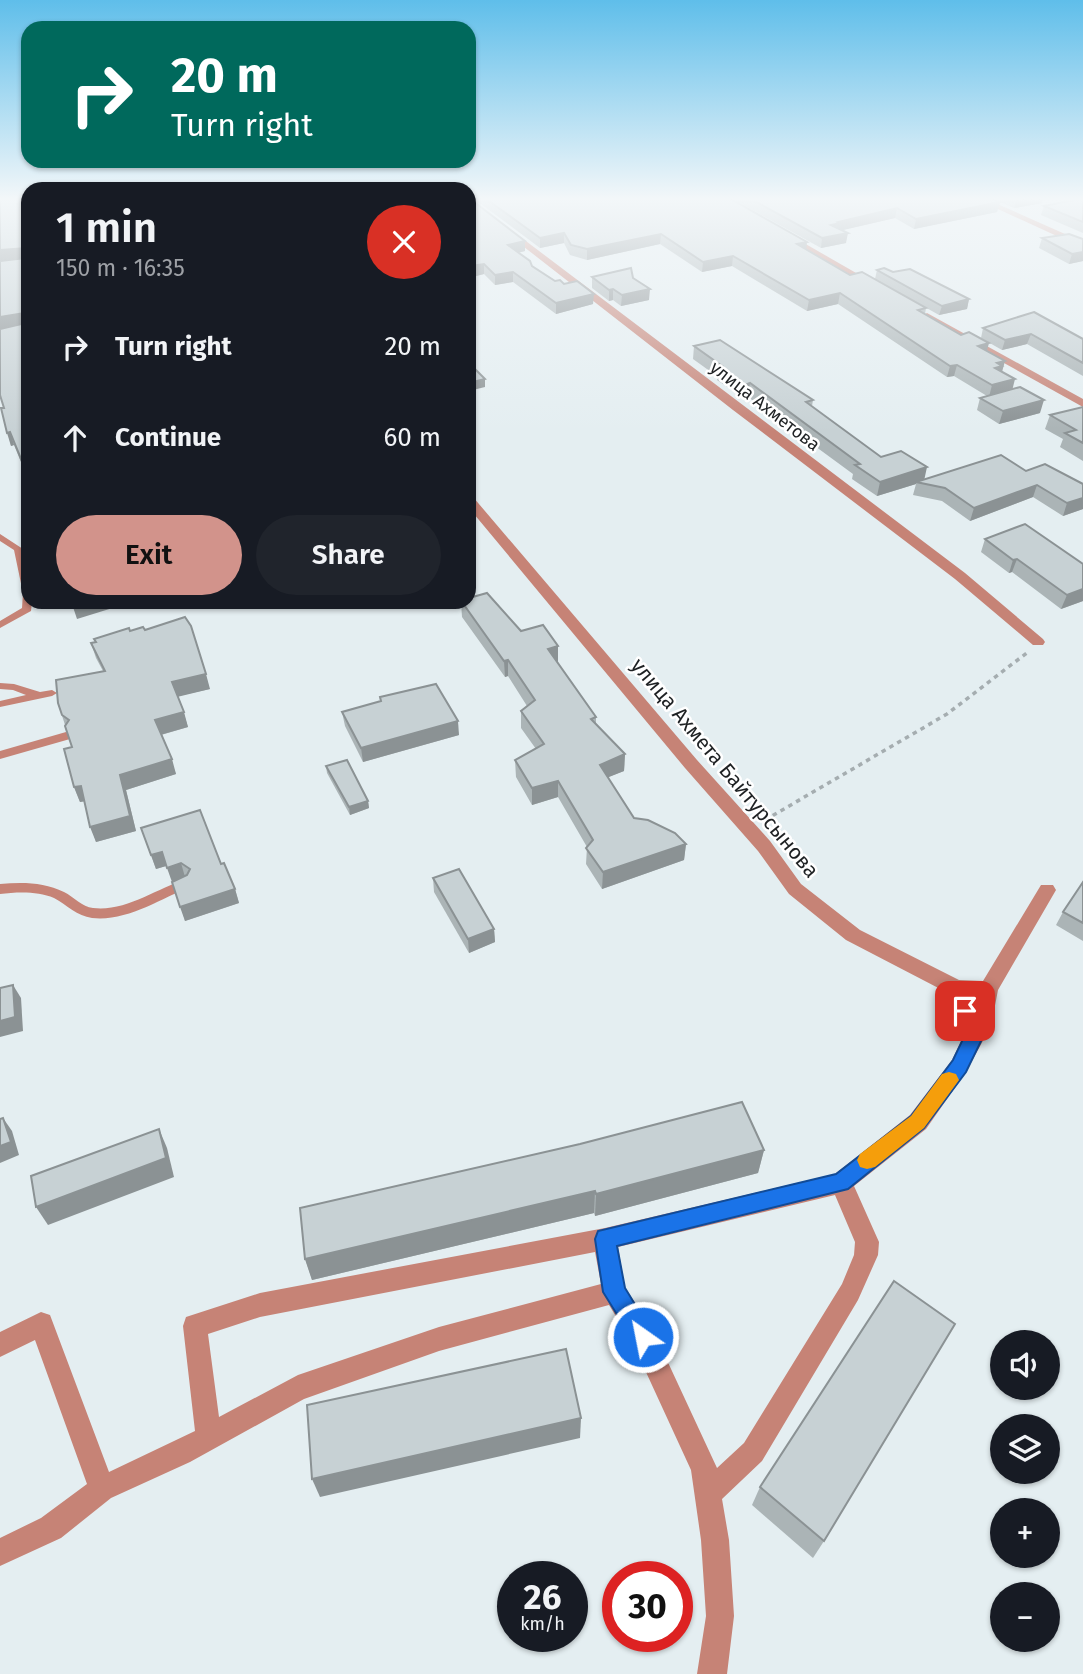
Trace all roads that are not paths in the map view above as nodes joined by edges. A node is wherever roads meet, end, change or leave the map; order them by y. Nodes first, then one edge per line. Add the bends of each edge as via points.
1 (567, 276) edge
2 (857, 276) edge
3 (881, 290) edge
4 (913, 309) edge
5 (1083, 404) edge
6 (476, 508) edge
7 (0, 537) edge
8 (21, 563) edge
9 (27, 609) edge
10 (0, 625) edge
11 (1038, 642) road end
12 (0, 686) edge
13 (52, 693) dead end
14 (40, 696) junction
15 (0, 704) edge
16 (66, 736) edge
17 (0, 755) edge
18 (186, 884) edge
19 (0, 889) edge
20 (1047, 890) dead end
21 (956, 988) junction
22 (988, 989) junction
23 (974, 1035) junction
24 (841, 1183) junction
25 (605, 1239) junction
26 (614, 1292) junction
27 (0, 1345) edge
28 (209, 1438) junction
29 (102, 1489) junction
30 (708, 1494) junction
31 (0, 1552) edge
32 (712, 1674) edge

1 - 11 street, улица Ахметова via 960,576
2 - 3 street
4 - 5 street
6 - 21 street, улица Ахмета Байтурсынова via 795,889 853,935
7 - 8 lane via 18,550
9 - 10 lane
12 - 14 lane
13 - 14 lane
14 - 15 lane
16 - 17 lane
18 - 19 lane via 111,913 90,913 46,891
20 - 22 street
21 - 22 street
21 - 23 street
22 - 23 street via 981,1026
23 - 24 street via 959,1066 918,1122
24 - 25 street
24 - 30 street via 867,1242 866,1255 850,1292 753,1452
25 - 26 street
25 - 28 street via 260,1305 195,1326
26 - 28 street via 439,1339 298,1388
26 - 30 street via 643,1337 704,1469
27 - 29 street via 41,1324
28 - 29 street
29 - 31 street via 51,1528
30 - 32 street via 720,1616

